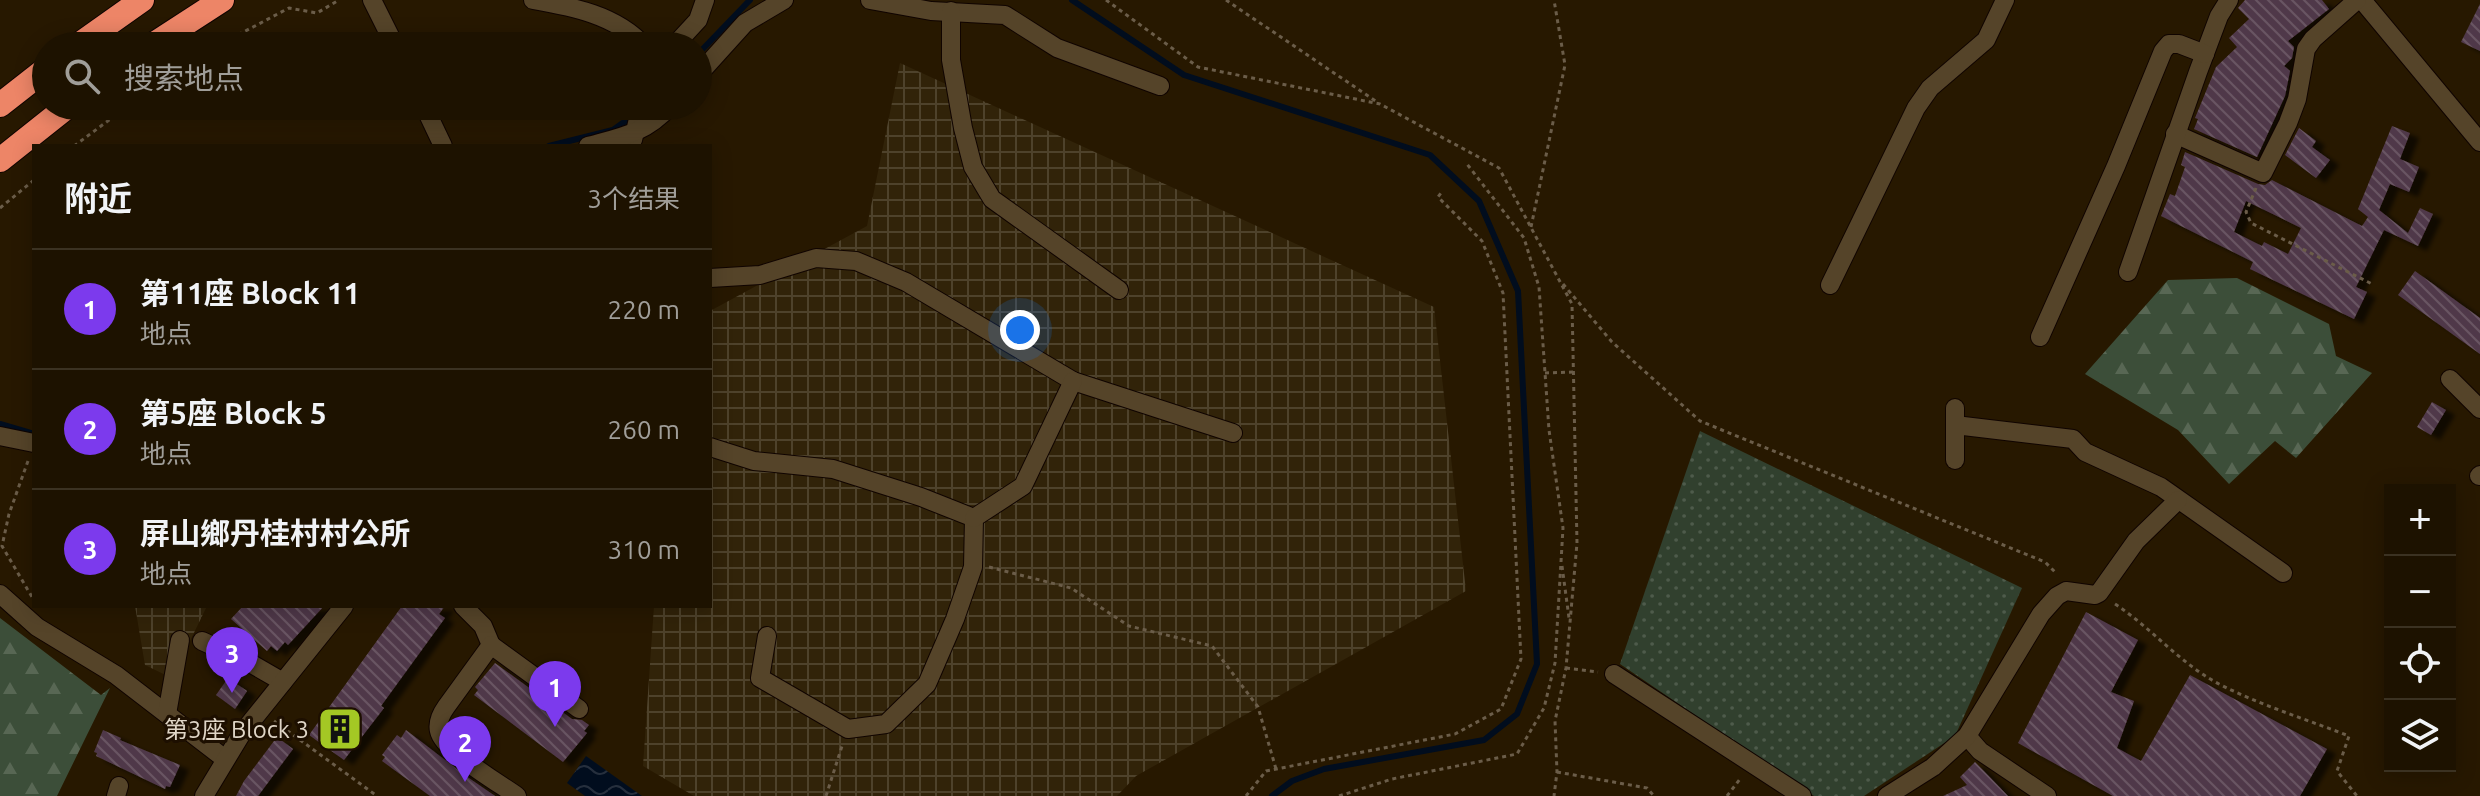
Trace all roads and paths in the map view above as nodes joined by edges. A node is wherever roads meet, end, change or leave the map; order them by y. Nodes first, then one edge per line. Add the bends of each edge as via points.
1 (142, 0) edge
2 (222, 0) edge
3 (339, 0) edge
4 (372, 0) edge
5 (533, 0) edge
6 (705, 0) edge
7 (784, 0) edge
8 (870, 0) edge
9 (1106, 0) edge
10 (1226, 0) edge
11 (1554, 0) edge
12 (2005, 0) edge
13 (2229, 0) edge
14 (2359, 0) edge
15 (951, 11) junction
16 (97, 32) edge
17 (173, 32) edge
18 (244, 32) edge
19 (388, 32) edge
20 (628, 32) edge
21 (687, 32) edge
22 (2205, 54) junction
23 (712, 60) edge
24 (32, 80) edge
25 (1160, 86) dead end
26 (1380, 104) junction
27 (0, 105) edge
28 (50, 120) edge
29 (109, 120) edge
30 (431, 120) edge
31 (655, 120) edge
32 (2175, 134) junction
33 (634, 136) edge
34 (2480, 142) edge
35 (77, 144) edge
36 (442, 144) edge
37 (597, 144) edge
38 (0, 160) edge
39 (1467, 164) dead end
40 (2263, 173) junction
41 (32, 182) edge
42 (1441, 193) dead end
43 (0, 208) edge
44 (1531, 227) junction
45 (2128, 272) dead end
46 (712, 278) edge
47 (1558, 278) junction
48 (2372, 284) dead end
49 (1830, 285) dead end
50 (1119, 290) dead end
51 (2040, 337) dead end
52 (1573, 372) junction
53 (1545, 373) junction
54 (2450, 379) dead end
55 (1073, 381) junction
56 (2480, 409) edge
57 (1233, 433) dead end
58 (0, 436) edge
59 (712, 448) edge
60 (32, 452) edge
61 (1955, 460) dead end
62 (2178, 500) junction
63 (974, 518) junction
64 (1561, 557) junction
65 (973, 567) junction
66 (2283, 573) dead end
67 (2066, 591) junction
68 (2099, 593) junction
69 (0, 594) edge
70 (32, 597) edge
71 (342, 608) edge
72 (465, 608) edge
73 (1570, 625) junction
74 (767, 636) dead end
75 (180, 640) dead end
76 (202, 641) dead end
77 (491, 645) junction
78 (1566, 668) junction
79 (1614, 674) joint
80 (283, 682) junction
81 (579, 709) dead end
82 (260, 711) junction
83 (167, 714) junction
84 (848, 729) junction
85 (1967, 736) junction
86 (225, 759) junction
87 (1751, 763) junction
88 (1276, 769) junction
89 (1557, 772) junction
90 (204, 796) edge
91 (377, 796) edge
92 (517, 796) edge
93 (826, 796) edge
94 (1246, 796) edge
95 (1339, 796) edge
96 (1554, 796) edge
97 (1654, 796) edge
98 (1727, 796) edge
99 (1802, 796) edge
100 (1887, 796) edge
101 (2047, 796) edge
102 (2357, 796) edge

1 - 16 highway
2 - 17 highway
3 - 18 path via 317,13 289,8
4 - 19 street
5 - 20 street via 584,9
6 - 21 street
7 - 23 street via 745,23
8 - 15 street
9 - 26 path via 1198,67
10 - 26 path
11 - 44 path via 1565,65
12 - 49 street via 1986,40 1930,88 1916,108
13 - 22 street
14 - 34 street
14 - 40 street via 2306,49 2297,99
15 - 25 street via 1005,15 1057,48
15 - 50 street via 951,60 963,128 973,167 992,199
22 - 32 street
22 - 51 street via 2179,44 2169,44 2163,51
24 - 27 highway
26 - 44 path via 1499,168
28 - 38 highway
29 - 35 path
30 - 36 street
31 - 33 street
32 - 40 street
32 - 45 street
33 - 37 street
39 - 53 path via 1524,238 1539,287
40 - 48 path via 2246,212 2248,220
41 - 43 path
42 - 88 path via 1438,197 1482,241 1503,293 1521,659 1501,709 1455,734
44 - 47 path
46 - 55 street via 760,275 816,258 856,261 906,282
47 - 52 path via 1572,304
47 - 67 path via 1612,342 1700,421 2045,562
52 - 53 path
52 - 73 path via 1577,543
53 - 64 path via 1563,528
54 - 56 street
55 - 57 street
55 - 63 street via 1023,486
58 - 60 street
59 - 63 street via 754,461 833,469
60 - 70 path via 2,546
61 - 62 street via 1955,416 2073,439 2085,452
62 - 66 street
62 - 68 street via 2136,541
63 - 65 street
64 - 73 path
64 - 95 path via 1555,663 1544,708 1517,754 1392,779
65 - 84 street via 927,684 886,724
65 - 88 path via 1071,588 1129,626 1212,646 1258,707
67 - 68 street
67 - 85 street via 2041,614
68 - 102 path via 2222,686 2349,736 2337,771
69 - 83 street via 37,627 116,675
71 - 80 street
72 - 77 street via 483,626
73 - 78 path
74 - 84 street via 760,678
75 - 83 street
76 - 80 street
77 - 81 street
77 - 92 street via 441,714 439,731 448,746
78 - 79 path
78 - 89 path via 1555,721
79 - 87 street
80 - 82 street
82 - 86 street
82 - 91 path
83 - 86 street
84 - 93 path
85 - 100 street via 1933,767
85 - 101 street via 1980,751
86 - 90 street
87 - 98 path
87 - 99 street
88 - 94 path via 1266,771
89 - 96 path
89 - 97 path via 1647,788

